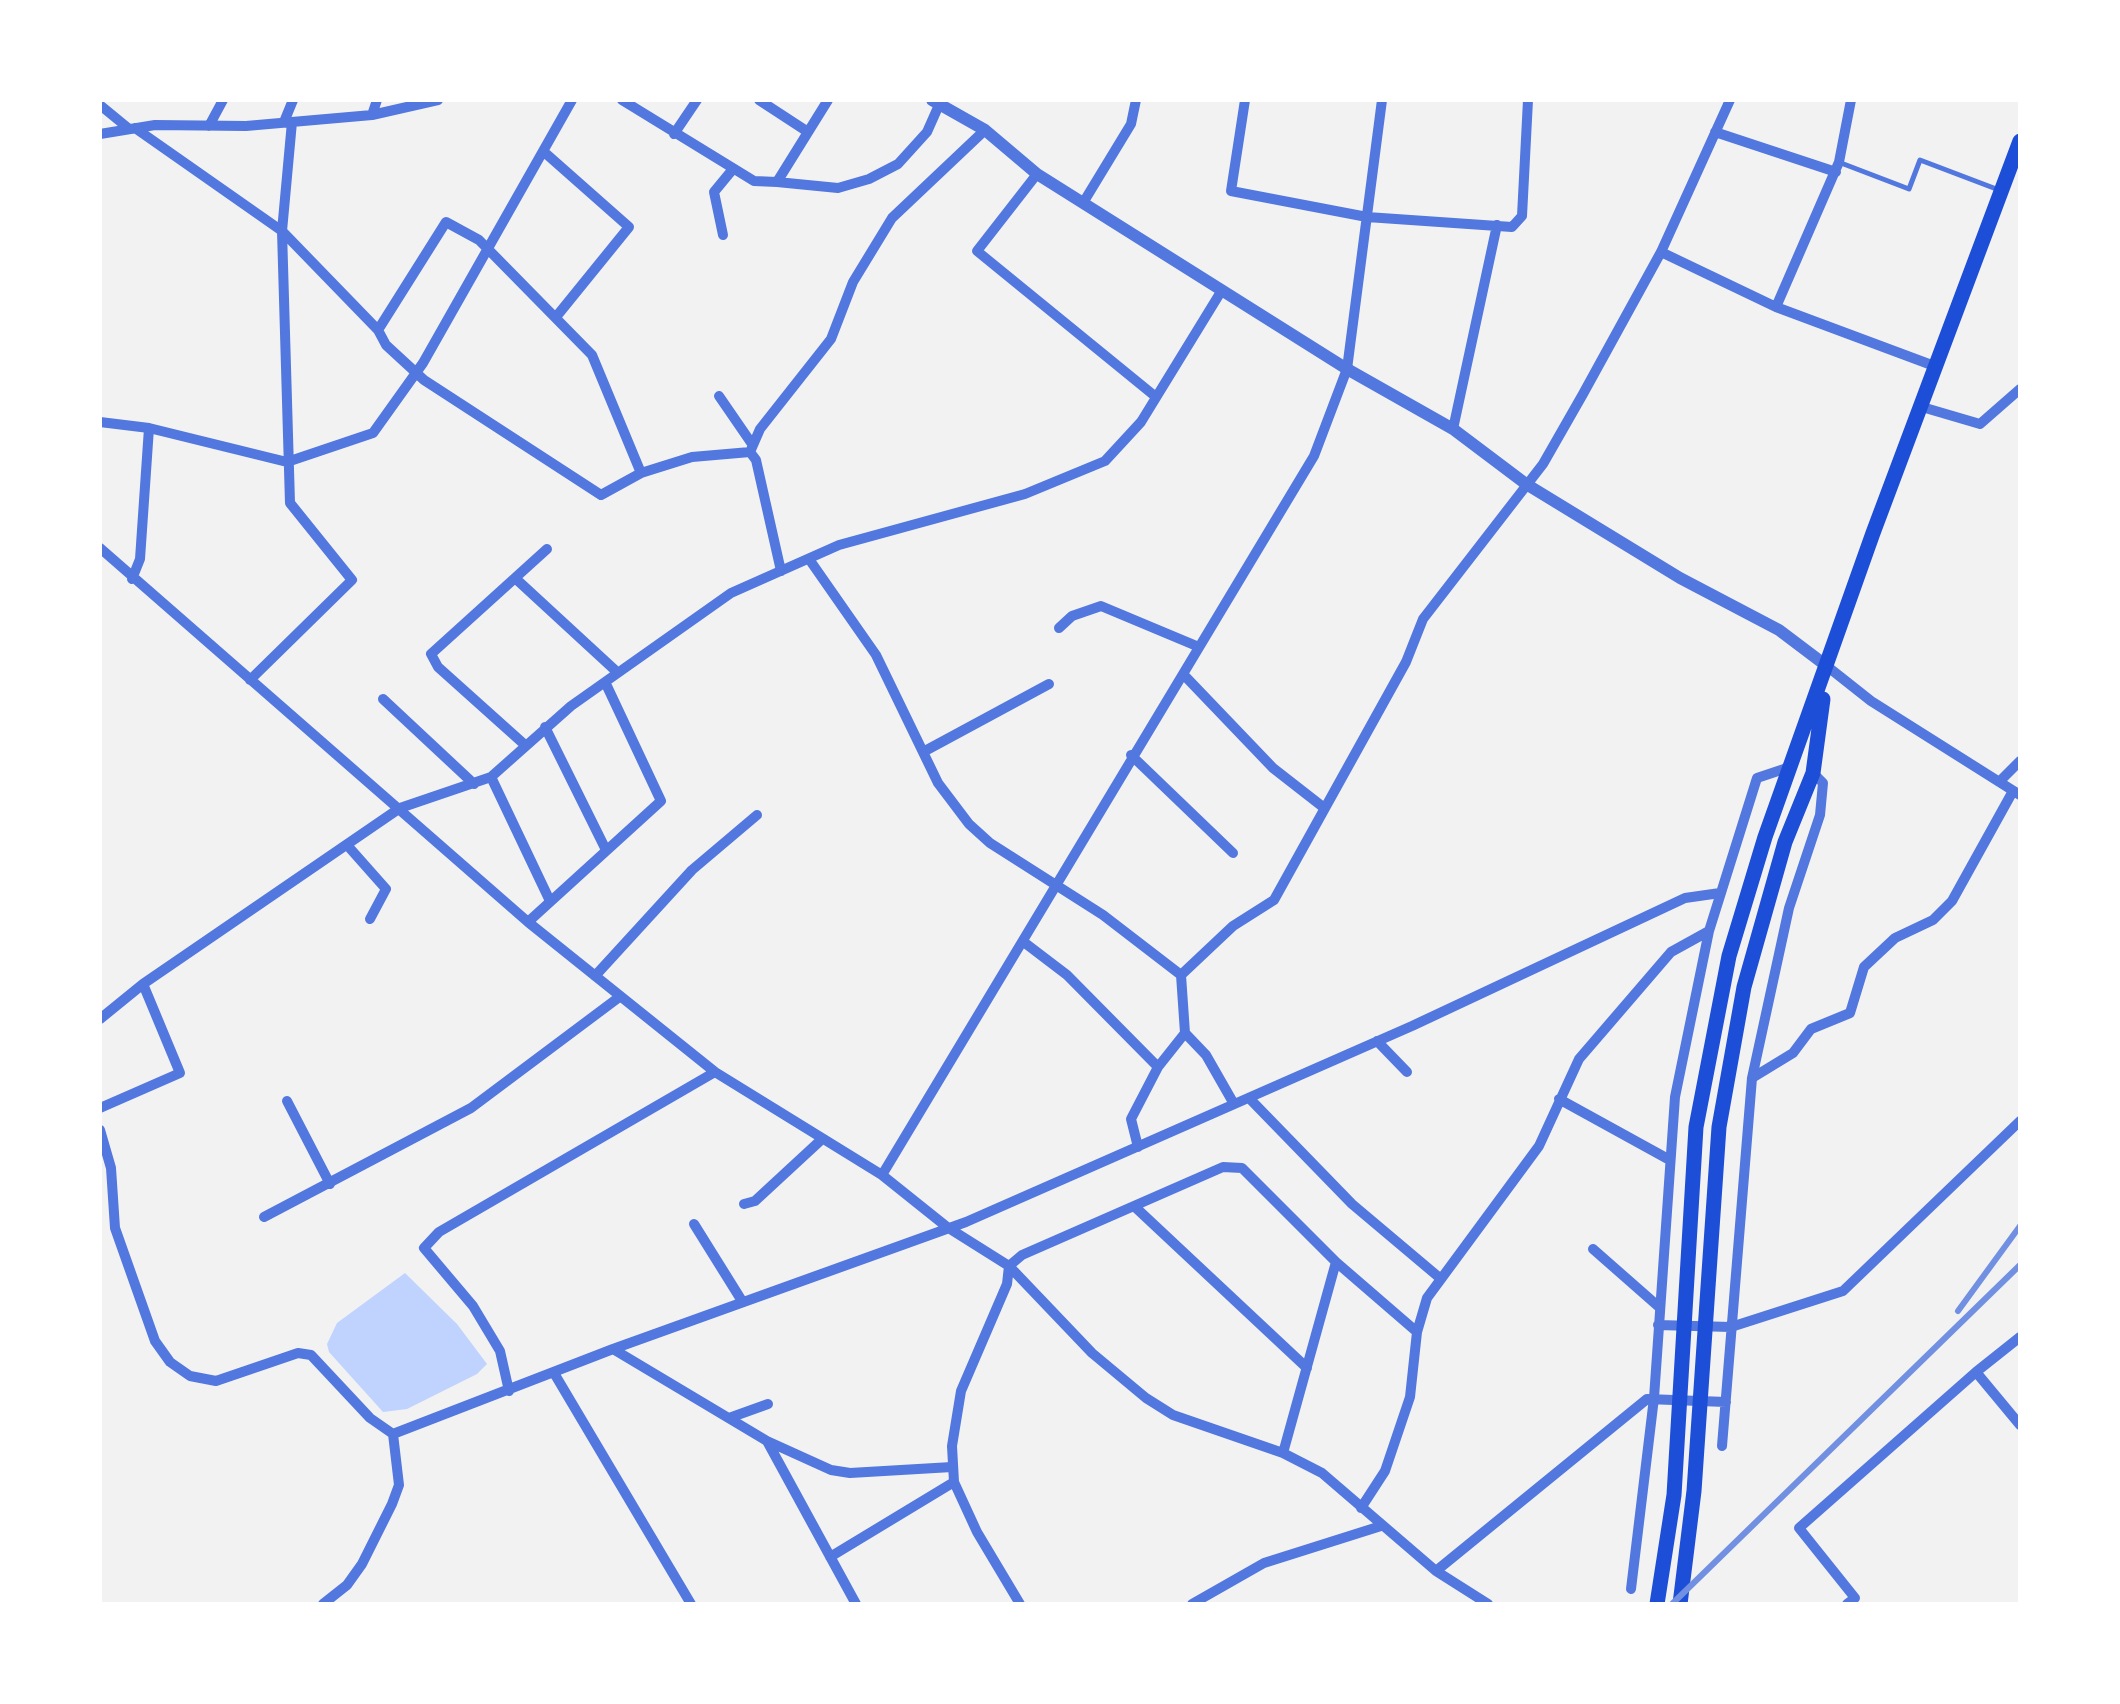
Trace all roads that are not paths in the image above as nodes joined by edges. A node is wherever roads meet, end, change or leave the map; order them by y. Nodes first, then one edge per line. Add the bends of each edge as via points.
1 (223, 100) edge
2 (293, 100) edge
3 (377, 100) edge
4 (438, 100) edge
5 (572, 100) edge
6 (622, 100) edge
7 (696, 100) edge
8 (760, 100) edge
9 (828, 100) edge
10 (1136, 100) edge
11 (1245, 100) edge
12 (1382, 100) edge
13 (1528, 100) edge
14 (1730, 100) edge
15 (1850, 100) edge
16 (936, 102) edge
17 (102, 104) edge
18 (960, 106) edge
19 (372, 115) junction
20 (288, 122) junction
21 (209, 126) junction
22 (131, 127) junction
23 (986, 130) junction
24 (808, 132) junction
25 (1715, 132) junction
26 (100, 134) edge
27 (674, 134) junction
28 (2020, 141) edge
29 (543, 151) junction
30 (1838, 167) junction
31 (734, 169) junction
32 (1037, 174) junction
33 (777, 182) junction
34 (2002, 191) junction
35 (1083, 203) junction
36 (1367, 217) junction
37 (1496, 225) junction
38 (282, 232) junction
39 (723, 235) dead end
40 (490, 249) junction
41 (1660, 252) junction
42 (1222, 290) junction
43 (1776, 307) junction
44 (556, 317) junction
45 (378, 330) junction
46 (1937, 367) junction
47 (1347, 369) junction
48 (416, 372) junction
49 (2020, 389) edge
50 (719, 396) dead end
51 (1156, 397) junction
52 (1922, 406) junction
53 (100, 422) edge
54 (149, 428) junction
55 (1453, 429) junction
56 (751, 448) junction
57 (288, 462) junction
58 (641, 474) junction
59 (1526, 484) junction
60 (100, 548) edge
61 (546, 549) dead end
62 (808, 559) junction
63 (781, 571) junction
64 (132, 578) junction
65 (515, 578) junction
66 (1058, 628) dead end
67 (1199, 646) junction
68 (1828, 667) junction
69 (617, 672) junction
70 (1183, 674) junction
71 (250, 680) junction
72 (606, 684) junction
73 (1050, 684) dead end
74 (383, 699) dead end
75 (545, 728) junction
76 (525, 745) junction
77 (923, 752) junction
78 (1130, 755) junction
79 (2020, 761) edge
80 (1791, 766) junction
81 (1812, 773) junction
82 (491, 777) junction
83 (1999, 782) junction
84 (474, 784) junction
85 (2016, 793) edge
86 (1323, 807) junction
87 (400, 808) junction
88 (757, 815) dead end
89 (347, 845) junction
90 (606, 850) junction
91 (1233, 854) dead end
92 (1057, 889) junction
93 (1720, 893) junction
94 (550, 900) junction
95 (370, 919) dead end
96 (528, 922) junction
97 (1709, 932) junction
98 (1025, 943) junction
99 (1181, 975) junction
100 (595, 976) junction
101 (142, 984) junction
102 (618, 998) junction
103 (100, 1019) edge
104 (1186, 1034) junction
105 (1377, 1041) junction
106 (1158, 1066) junction
107 (715, 1072) junction
108 (1407, 1072) dead end
109 (1752, 1078) junction
110 (1249, 1098) junction
111 (1559, 1099) junction
112 (287, 1102) dead end
113 (1234, 1104) junction
114 (100, 1108) edge
115 (2020, 1121) edge
116 (100, 1130) edge
117 (820, 1140) junction
118 (1138, 1146) junction
119 (1668, 1159) junction
120 (882, 1175) junction
121 (330, 1184) junction
122 (744, 1204) dead end
123 (1134, 1206) junction
124 (264, 1217) dead end
125 (694, 1224) dead end
126 (948, 1226) junction
127 (1593, 1249) dead end
128 (1336, 1262) junction
129 (1010, 1266) junction
130 (1441, 1279) junction
131 (742, 1302) junction
132 (1659, 1307) junction
133 (1658, 1324) junction
134 (1730, 1327) junction
135 (1418, 1332) junction
136 (2020, 1337) edge
137 (613, 1349) junction
138 (1307, 1368) junction
139 (1976, 1372) junction
140 (554, 1373) junction
141 (509, 1391) junction
142 (1654, 1398) junction
143 (1726, 1402) junction
144 (768, 1404) dead end
145 (729, 1418) junction
146 (2020, 1425) edge
147 (393, 1434) junction
148 (767, 1441) junction
149 (1722, 1446) dead end
150 (1283, 1452) junction
151 (952, 1467) junction
152 (954, 1482) junction
153 (1361, 1508) junction
154 (1381, 1526) junction
155 (830, 1556) junction
156 (1436, 1571) junction
157 (1631, 1588) dead end
158 (323, 1604) edge
159 (691, 1604) edge
160 (856, 1604) edge
161 (1020, 1604) edge
162 (1192, 1604) edge
163 (1488, 1604) edge
164 (1657, 1604) edge
165 (1680, 1604) edge
166 (1847, 1604) edge

1 - 21 street
2 - 20 street
3 - 19 street
4 - 19 street
5 - 29 street
6 - 27 street
7 - 27 street
8 - 24 street
9 - 24 street
10 - 35 street via 1130,124
11 - 36 street via 1231,191
12 - 36 street
13 - 37 street via 1522,216 1512,227
14 - 25 street
15 - 30 street
16 - 18 street
16 - 33 street via 927,132 898,164 870,179 838,188
17 - 22 street
18 - 23 street
19 - 20 street
20 - 21 street
20 - 38 street
21 - 22 street
22 - 26 street
22 - 38 street
23 - 32 street
23 - 56 street via 892,218 854,282 831,339
24 - 33 street
25 - 30 street
25 - 41 street
27 - 31 street
28 - 34 main road
29 - 40 street
29 - 44 street via 629,228
30 - 34 lane via 1909,189 1920,160
30 - 43 street
31 - 33 street via 754,181
31 - 39 street via 714,192
32 - 35 street
32 - 51 street via 978,251
34 - 46 main road
35 - 42 street
36 - 37 street
36 - 47 street
37 - 55 street
38 - 45 street
38 - 57 street
40 - 44 street
40 - 45 street via 446,222
40 - 48 street
41 - 43 street
41 - 59 street
42 - 47 street
42 - 51 street
43 - 46 street
44 - 58 street via 598,364
45 - 48 street
46 - 52 main road
47 - 55 street
47 - 67 street via 1314,456
48 - 57 street via 373,433
48 - 58 street via 601,496
49 - 52 street via 1980,424
50 - 56 street
51 - 62 street via 1104,460 1024,494
52 - 68 main road
53 - 54 street
54 - 57 street
54 - 64 street via 140,559
55 - 59 street
56 - 58 street
56 - 63 street
57 - 71 street via 290,502 352,580
59 - 68 street via 1779,630
59 - 86 street via 1423,619 1406,662
60 - 64 street
61 - 65 street
62 - 63 street
62 - 77 street via 876,655
63 - 69 street via 732,593
64 - 71 street
65 - 69 street
65 - 76 street via 431,654 438,668
66 - 67 street via 1100,606
67 - 70 street
68 - 80 main road
68 - 81 main road
68 - 83 street
69 - 72 street
70 - 78 street
70 - 86 street via 1273,768
71 - 87 street
72 - 75 street
72 - 90 street via 661,801
73 - 77 street
74 - 84 street
75 - 76 street
75 - 90 street
76 - 82 street
77 - 92 street via 969,824
78 - 91 street
78 - 92 street
79 - 83 street
80 - 93 street via 1757,778
80 - 164 main road via 1729,956 1696,1128 1674,1495
81 - 109 street via 1823,783 1820,815 1789,908
81 - 165 main road via 1744,987 1719,1127
82 - 84 street
82 - 94 street
83 - 85 street
84 - 87 street
85 - 109 street via 1952,901 1864,968 1850,1013 1812,1029 1793,1053
86 - 99 street via 1274,900 1232,926
87 - 89 street
87 - 96 street
88 - 100 street via 692,870
89 - 95 street via 386,890
89 - 101 street
90 - 94 street
92 - 98 street
92 - 99 street
93 - 97 street
93 - 105 street via 1686,898
94 - 96 street
96 - 100 street
97 - 111 street via 1671,952 1607,1022
97 - 119 street
98 - 106 street
98 - 120 street
99 - 104 street
100 - 102 street
101 - 103 street
101 - 114 street via 180,1073
102 - 107 street
102 - 121 street via 470,1108
104 - 106 street
104 - 113 street
105 - 108 street
105 - 110 street
106 - 118 street via 1130,1119
107 - 117 street
107 - 141 street via 438,1232 424,1248 500,1351
109 - 134 street
110 - 113 street
110 - 130 street via 1352,1204
111 - 119 street
111 - 130 street via 1539,1146
112 - 121 street
113 - 118 street
115 - 134 street via 1842,1291
116 - 147 street via 111,1168 115,1228 155,1341 170,1362 190,1376 216,1381 298,1353 311,1355
117 - 120 street
117 - 122 street
118 - 126 street
119 - 132 street
120 - 126 street
121 - 124 street
123 - 128 street via 1222,1167 1242,1168
123 - 129 street via 1022,1254
123 - 138 street
125 - 131 street
126 - 129 street
126 - 131 street
127 - 132 street
128 - 135 street
128 - 138 street
129 - 150 street via 1092,1353 1146,1398
129 - 151 street via 961,1391
130 - 135 street via 1427,1298
131 - 137 street
132 - 133 street
133 - 134 street
133 - 142 street
134 - 143 street
135 - 153 street via 1410,1397 1385,1471
136 - 139 street
137 - 140 street
137 - 145 street
138 - 150 street
139 - 146 street
139 - 166 street via 1800,1528 1855,1598
140 - 141 street
140 - 159 street
141 - 147 street
142 - 143 street
142 - 156 street
142 - 157 street
143 - 149 street
144 - 145 street
145 - 148 street
147 - 158 street via 399,1485 392,1504 362,1564
148 - 151 street via 850,1473
148 - 155 street
150 - 153 street
151 - 152 street
152 - 155 street
152 - 161 street
153 - 154 street
154 - 156 street
154 - 162 street via 1264,1563
155 - 160 street
156 - 163 street

